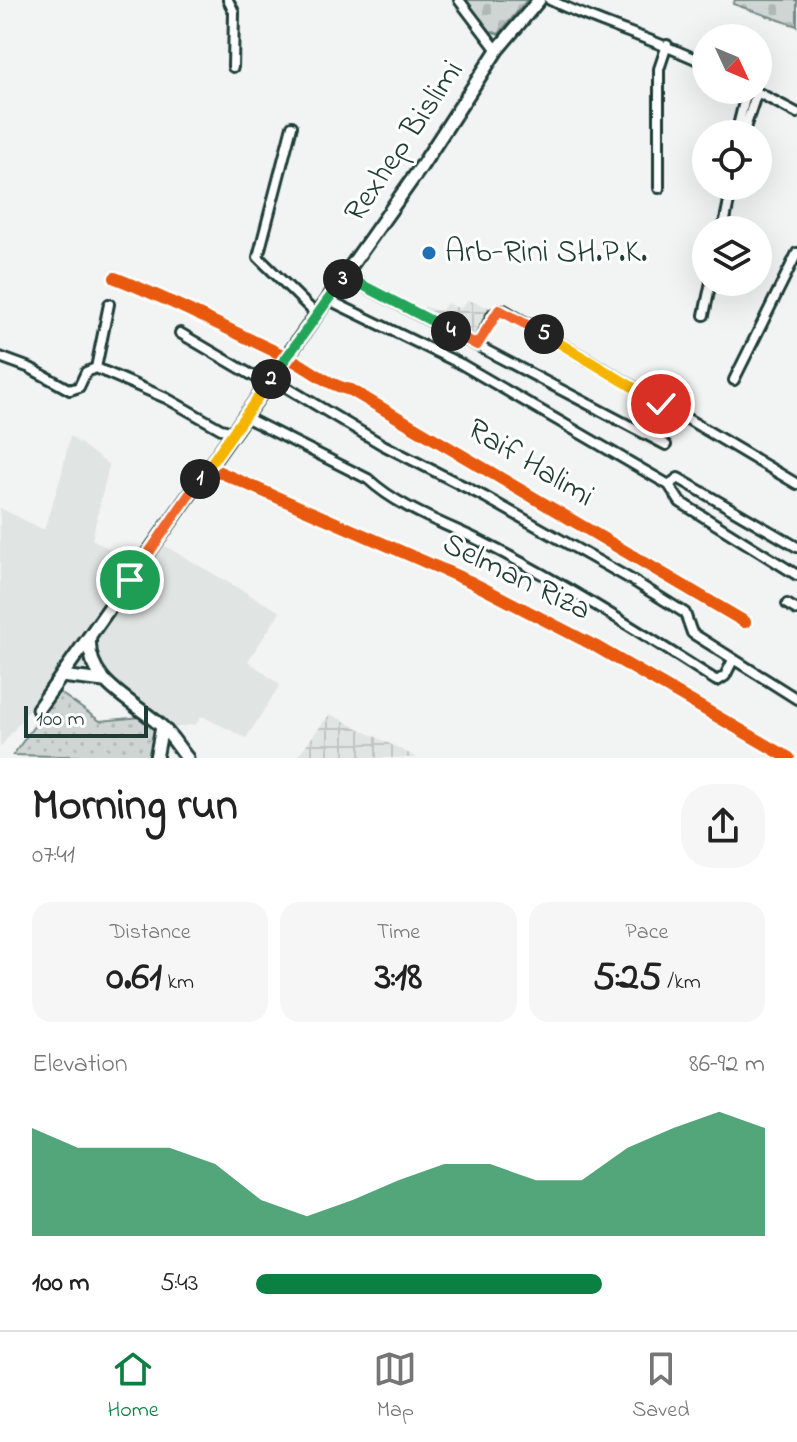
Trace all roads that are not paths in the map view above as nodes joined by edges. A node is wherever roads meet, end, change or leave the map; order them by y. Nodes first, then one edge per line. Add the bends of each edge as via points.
1 (228, 0) edge
2 (459, 0) edge
3 (539, 0) edge
4 (550, 0) edge
5 (667, 45) junction
6 (497, 50) junction
7 (692, 57) edge
8 (233, 67) dead end
9 (772, 100) edge
10 (796, 110) edge
11 (292, 126) dead end
12 (659, 188) dead end
13 (797, 253) edge
14 (345, 276) junction
15 (115, 278) dead end
16 (708, 296) edge
17 (327, 299) junction
18 (109, 304) dead end
19 (317, 315) junction
20 (704, 315) dead end
21 (180, 333) dead end
22 (477, 345) junction
23 (286, 356) junction
24 (0, 357) edge
25 (96, 368) junction
26 (734, 380) dead end
27 (269, 381) junction
28 (243, 416) junction
29 (233, 432) junction
30 (666, 445) dead end
31 (208, 467) junction
32 (797, 484) edge
33 (669, 485) junction
34 (797, 547) edge
35 (797, 575) edge
36 (787, 604) dead end
37 (797, 610) edge
38 (745, 622) dead end
39 (90, 634) junction
40 (733, 660) junction
41 (61, 676) junction
42 (104, 681) junction
43 (797, 699) edge
44 (38, 709) dead end
45 (162, 727) junction
46 (156, 758) edge
47 (187, 758) edge
48 (789, 758) edge

1 - 8 street via 234,12
2 - 6 street
3 - 6 main road, Rexhep Bislimi
4 - 5 street via 634,37
5 - 7 street
5 - 12 street via 659,69
6 - 14 main road, Rexhep Bislimi
9 - 10 street
11 - 19 street via 258,257
13 - 26 street
14 - 17 main road, Rexhep Bislimi
14 - 22 street
15 - 23 street
16 - 20 street
17 - 19 main road, Rexhep Bislimi
17 - 33 street via 461,364
18 - 25 street
19 - 23 main road, Rexhep Bislimi
21 - 27 street
22 - 30 street
22 - 32 street via 493,314 504,310
23 - 27 main road, Rexhep Bislimi
23 - 38 street, Raif Halimi
24 - 25 street via 70,390
25 - 29 street
27 - 28 main road, Rexhep Bislimi
27 - 40 street via 632,580 685,613 692,633
28 - 29 main road, Rexhep Bislimi
28 - 40 street via 526,566 717,681
29 - 31 main road, Rexhep Bislimi
31 - 39 main road, Rexhep Bislimi
31 - 48 street, Selman Riza via 471,582 595,646
33 - 34 street via 678,478
33 - 35 street via 680,502
36 - 37 street
39 - 41 main road, Rexhep Bislimi
39 - 42 main road via 90,661
40 - 43 street
41 - 42 main road
41 - 44 main road, Rexhep Bislimi
42 - 45 main road
45 - 46 main road
45 - 47 main road

